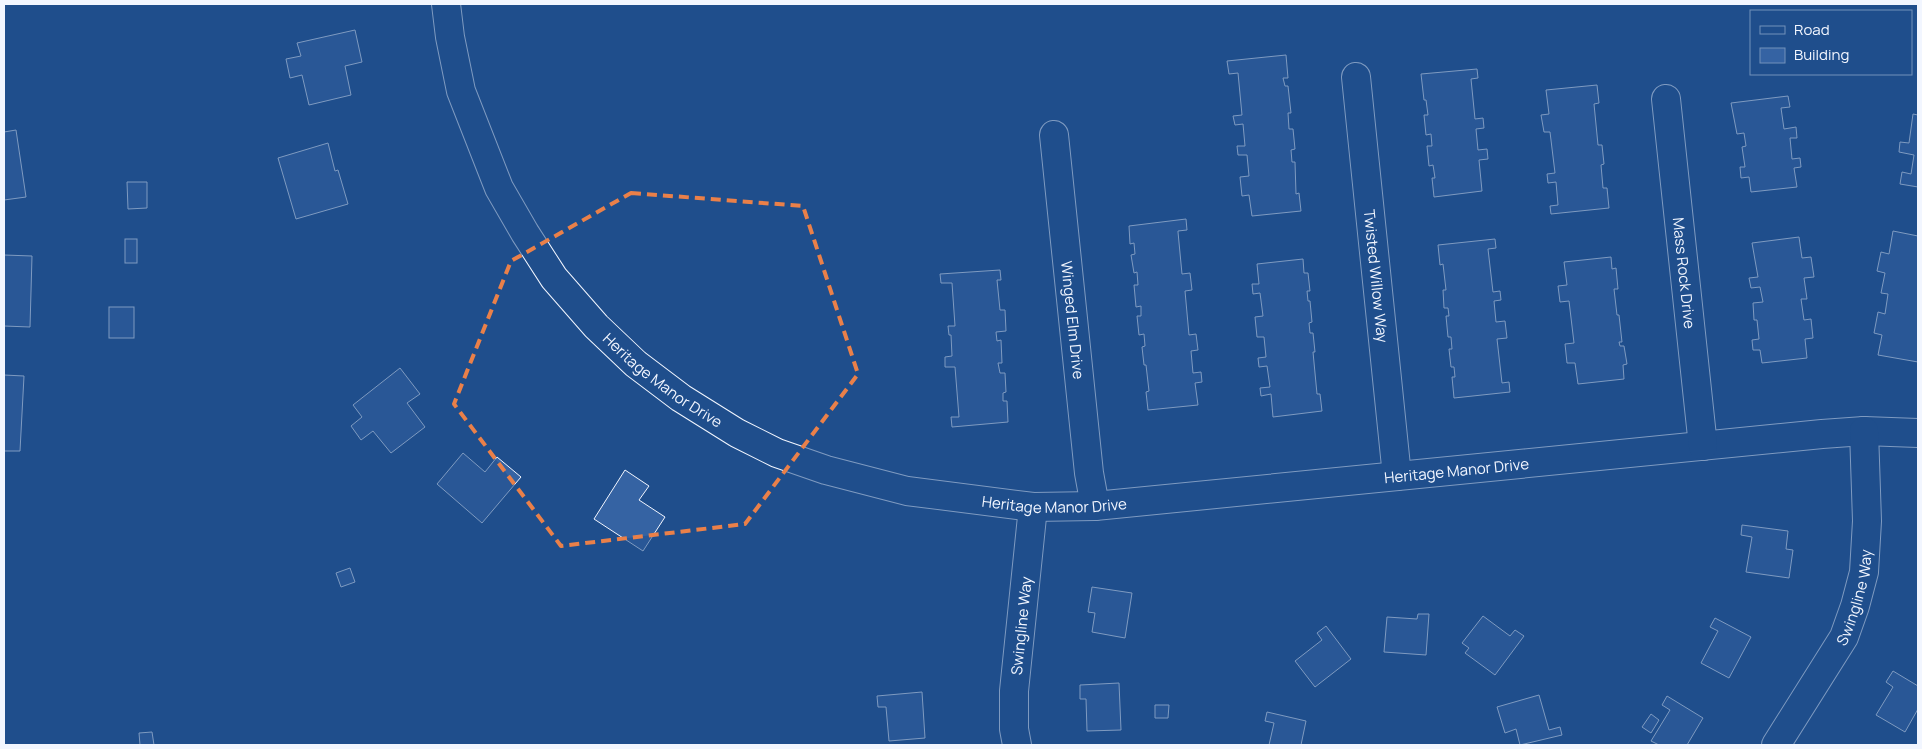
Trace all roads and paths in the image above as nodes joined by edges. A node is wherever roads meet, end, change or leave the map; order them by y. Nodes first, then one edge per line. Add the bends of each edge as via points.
1 (446, 4) edge
2 (1356, 77) dead end
3 (1666, 99) dead end
4 (1054, 135) dead end
5 (1864, 432) junction
6 (1918, 433) edge
7 (1703, 446) junction
8 (1397, 476) junction
9 (1095, 506) junction
10 (1033, 507) junction
11 (1017, 745) edge
12 (1776, 745) edge

1 - 10 street, Heritage Manor Drive via 461,91 500,188 554,278 596,326 636,364 681,398 737,433 826,470 907,491
2 - 8 street, Twisted Willow Way
3 - 7 street, Mass Rock Drive
4 - 9 street, Winged Elm Drive via 1088,473
5 - 6 street, Heritage Manor Drive
5 - 7 street, Heritage Manor Drive
5 - 12 street, Swingline Way via 1868,521 1864,572 1855,606 1844,637
7 - 8 street, Heritage Manor Drive
8 - 9 street, Heritage Manor Drive
9 - 10 street, Heritage Manor Drive
10 - 11 street, Swingline Way via 1014,692

